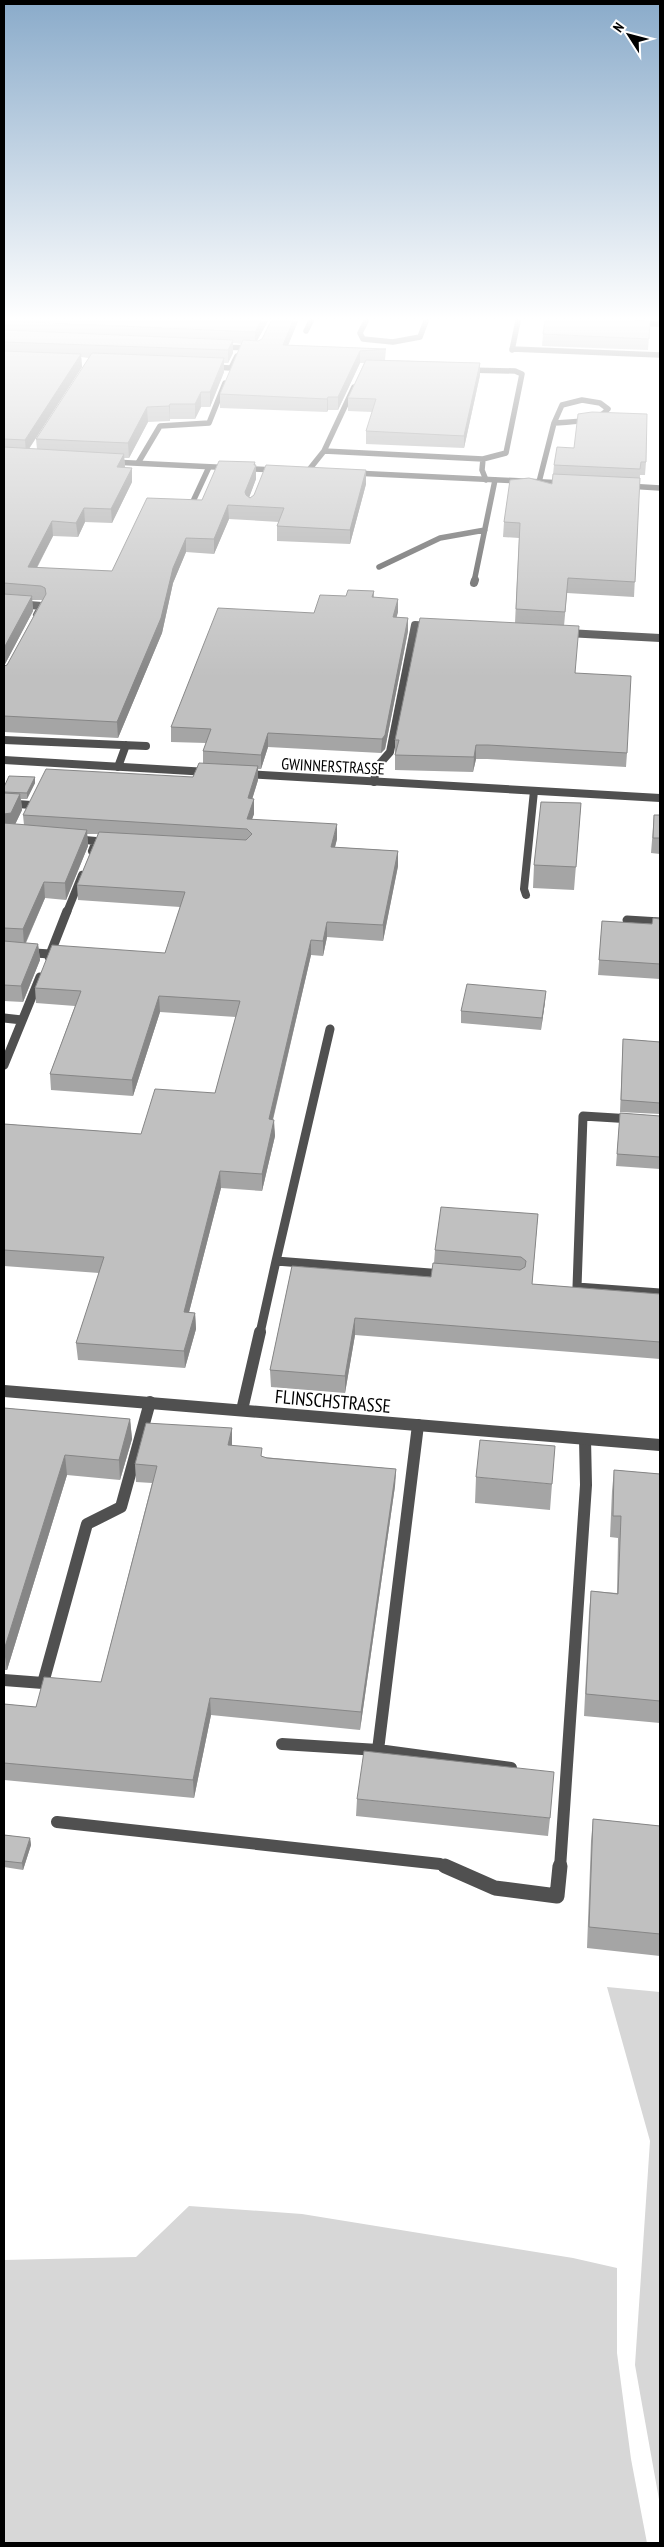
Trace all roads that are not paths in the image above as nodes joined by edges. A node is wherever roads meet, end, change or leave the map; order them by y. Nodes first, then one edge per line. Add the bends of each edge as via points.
1 (152, 440) edge
2 (330, 440) edge
3 (509, 440) edge
4 (550, 440) edge
5 (324, 452) junction
6 (483, 460) junction
7 (102, 462) edge
8 (138, 463) junction
9 (209, 467) junction
10 (265, 469) junction
11 (282, 470) edge
12 (300, 471) edge
13 (308, 471) junction
14 (318, 472) edge
15 (348, 473) edge
16 (262, 477) edge
17 (486, 480) junction
18 (495, 480) junction
19 (539, 482) junction
20 (576, 484) edge
21 (623, 486) edge
22 (660, 488) edge
23 (190, 510) edge
24 (485, 530) junction
25 (379, 566) dead end
26 (474, 583) dead end
27 (4, 603) edge
28 (34, 622) edge
29 (445, 627) edge
30 (554, 632) edge
31 (660, 638) edge
32 (4, 740) edge
33 (126, 745) junction
34 (146, 746) dead end
35 (4, 760) edge
36 (118, 767) junction
37 (216, 772) edge
38 (236, 774) edge
39 (374, 782) junction
40 (534, 791) junction
41 (660, 798) edge
42 (4, 803) edge
43 (31, 805) edge
44 (61, 838) edge
45 (96, 841) junction
46 (106, 841) edge
47 (89, 858) edge
48 (86, 867) edge
49 (526, 895) dead end
50 (627, 920) edge
51 (660, 922) edge
52 (4, 951) edge
53 (46, 962) junction
54 (4, 1018) edge
55 (22, 1020) junction
56 (330, 1029) dead end
57 (4, 1065) edge
58 (641, 1120) edge
59 (276, 1261) junction
60 (451, 1274) edge
61 (660, 1293) edge
62 (4, 1391) edge
63 (150, 1402) junction
64 (242, 1410) junction
65 (418, 1425) junction
66 (585, 1439) junction
67 (660, 1445) edge
68 (4, 1680) edge
69 (282, 1744) dead end
70 (378, 1750) junction
71 (526, 1770) edge
72 (57, 1822) dead end

1 - 8 street
2 - 5 street
3 - 6 street via 506,453
4 - 19 street
5 - 6 street
5 - 13 street
6 - 17 street
7 - 8 street
8 - 9 street
9 - 10 street
9 - 23 street
10 - 11 street
10 - 16 street
12 - 13 street
13 - 14 street
15 - 17 street
17 - 18 street
18 - 19 street
18 - 24 street
19 - 20 street
21 - 22 street
24 - 25 street via 440,538
24 - 26 street
27 - 28 street via 42,606
29 - 39 street via 415,625 390,752 376,768
30 - 31 street
32 - 33 street
33 - 34 street
33 - 36 street
35 - 36 street via 49,766
36 - 37 street
38 - 39 street, GWINNERSTRASSE
39 - 40 street, GWINNERSTRASSE
40 - 41 street, GWINNERSTRASSE
40 - 49 street
42 - 43 street
44 - 45 street
45 - 46 street
45 - 47 street
48 - 53 street
50 - 51 street
52 - 53 street
53 - 55 street
54 - 55 street
55 - 57 street
56 - 59 street
58 - 61 street via 583,1116 577,1288
59 - 60 street
59 - 64 street
62 - 63 street, FLINSCHSTRASSE
63 - 64 street, FLINSCHSTRASSE
63 - 68 street via 120,1507 87,1524 43,1683
64 - 65 street, FLINSCHSTRASSE
65 - 66 street, FLINSCHSTRASSE
65 - 70 street
66 - 67 street, FLINSCHSTRASSE
66 - 72 street via 586,1486 557,1896 495,1888 440,1864
69 - 70 street
70 - 71 street

